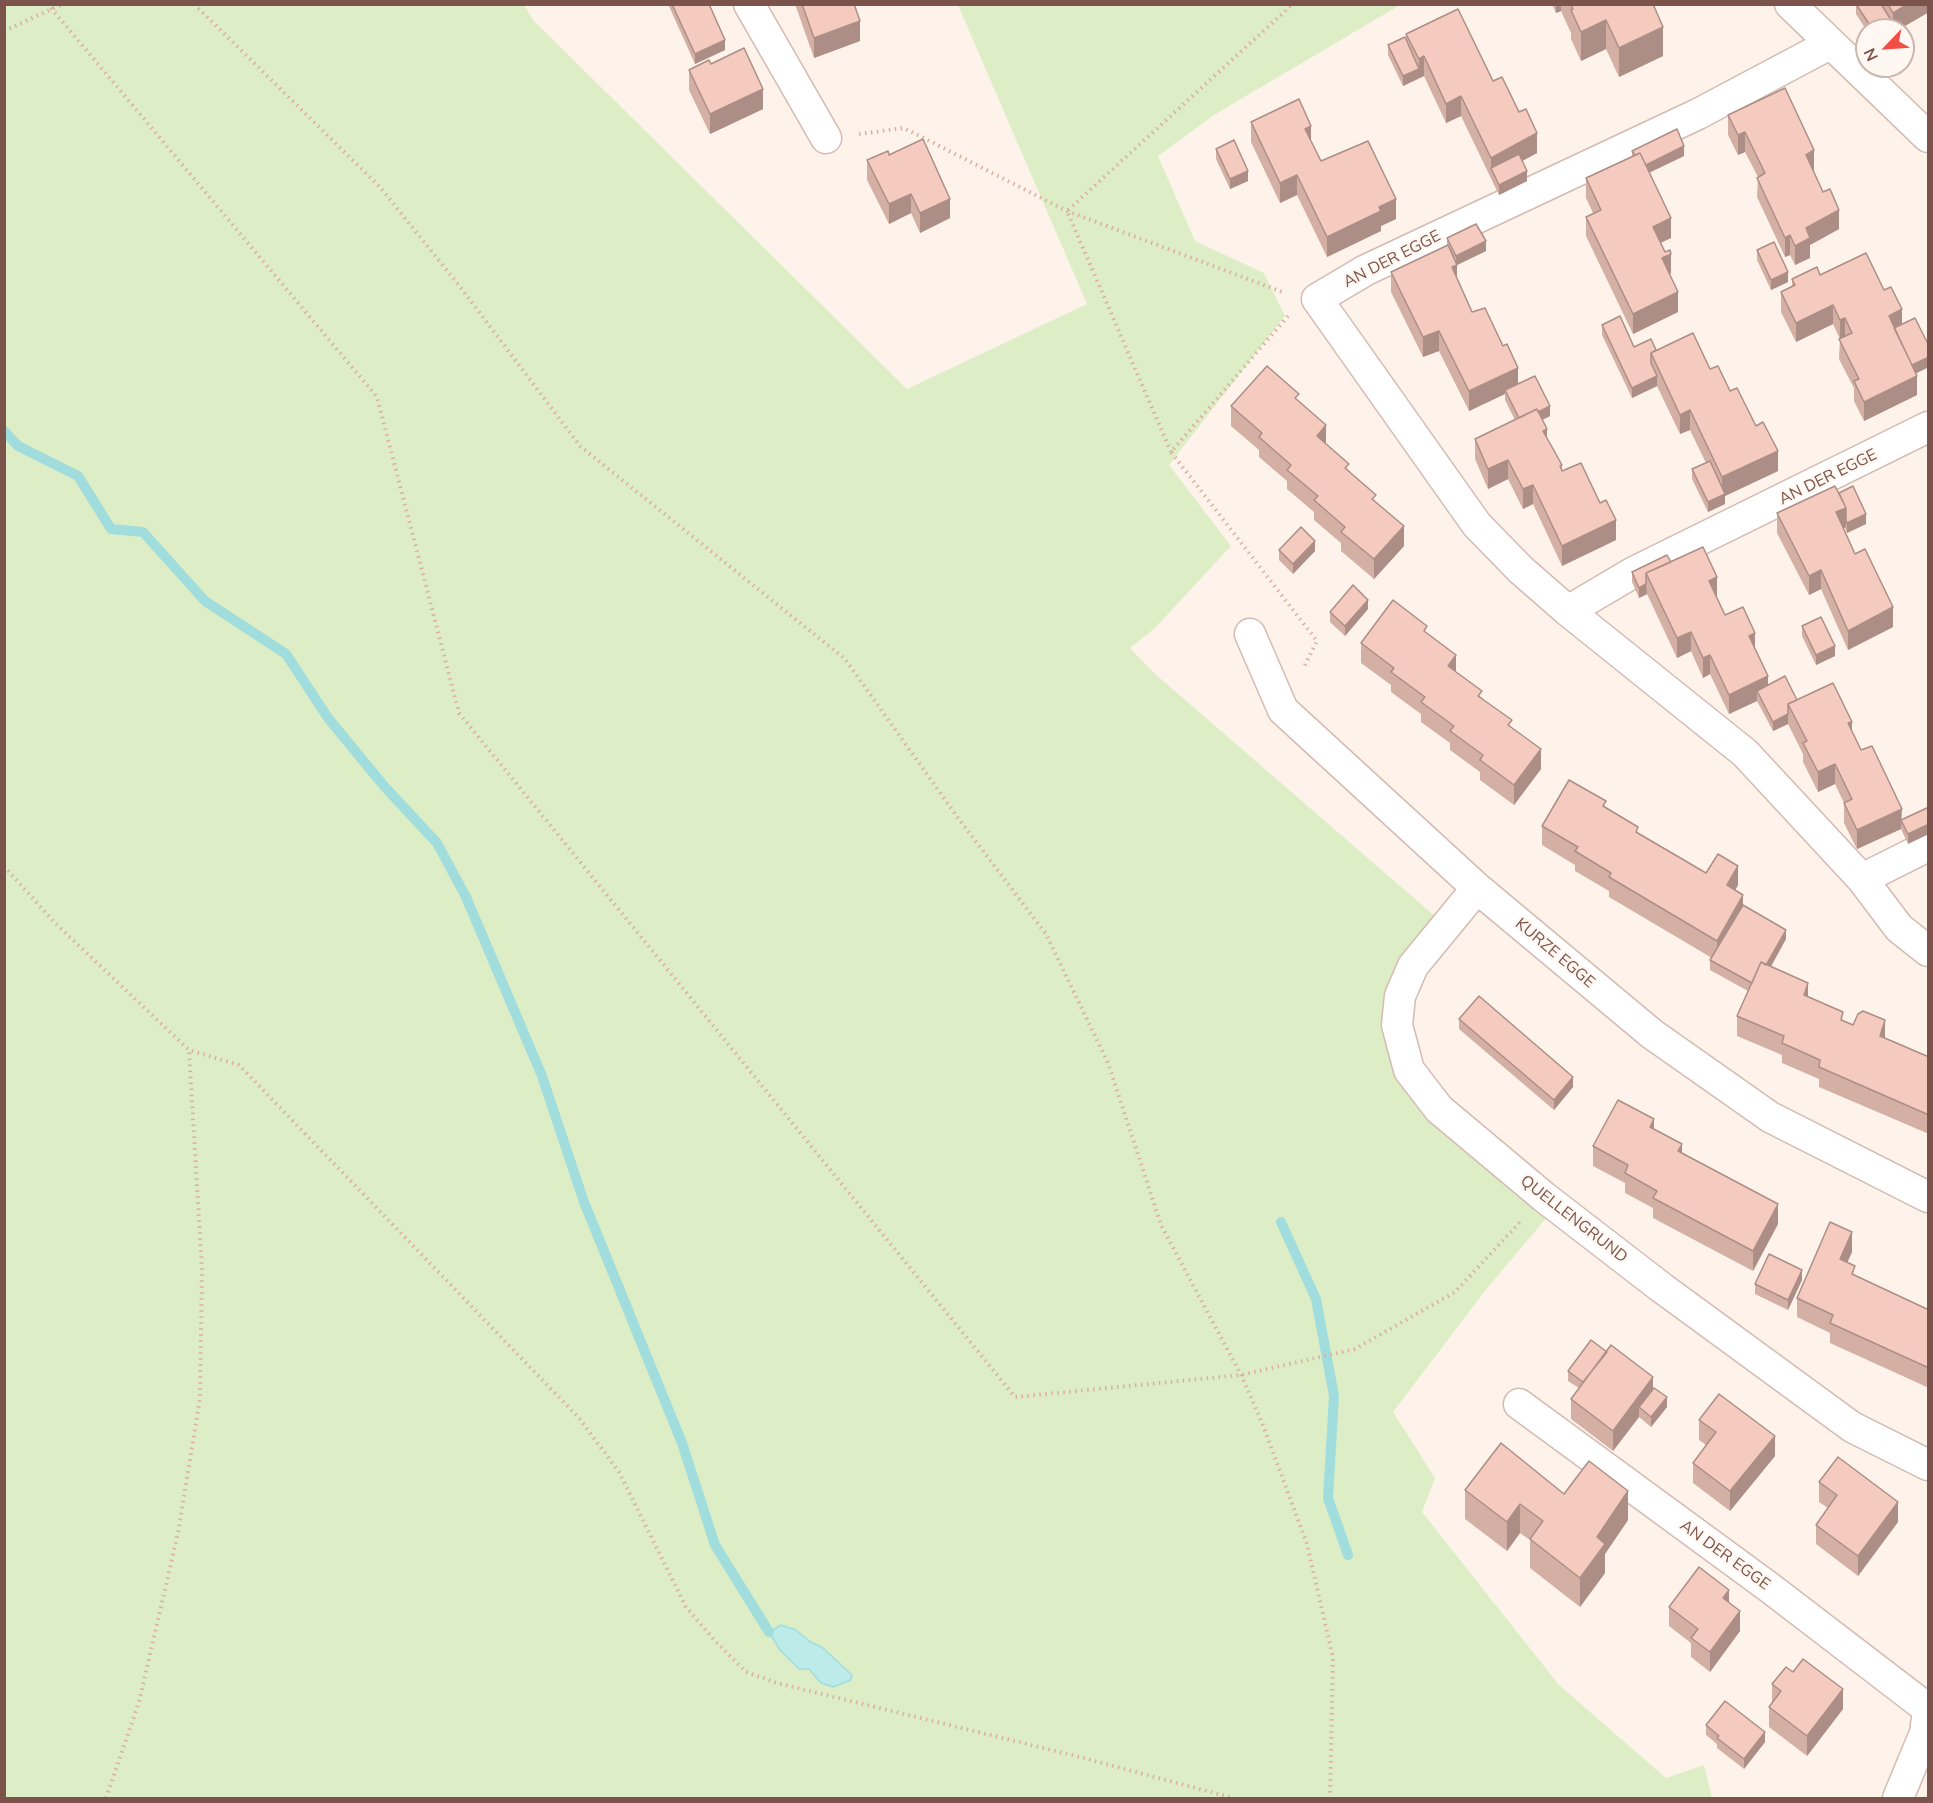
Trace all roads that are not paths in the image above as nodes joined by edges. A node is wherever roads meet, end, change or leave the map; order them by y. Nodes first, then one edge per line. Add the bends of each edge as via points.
1 (749, 4) edge
2 (1790, 4) edge
3 (1830, 44) junction
4 (1929, 137) edge
5 (826, 138) road end
6 (1929, 427) edge
7 (1568, 611) junction
8 (1250, 634) dead end
9 (1929, 846) edge
10 (1862, 879) junction
11 (1477, 888) junction
12 (1929, 951) edge
13 (1929, 1197) edge
14 (1519, 1404) dead end
15 (1929, 1466) edge
16 (1929, 1710) edge
17 (1898, 1798) edge

1 - 5 street
2 - 3 street
3 - 4 street
3 - 7 street, AN DER EGGE via 1698,114 1310,299 1477,525
6 - 7 street, AN DER EGGE via 1634,572
7 - 10 street via 1745,753
8 - 11 street, KURZE EGGE via 1283,710
9 - 10 street
10 - 12 street via 1899,928
11 - 13 street, KURZE EGGE via 1652,1034 1770,1117
11 - 15 street, QUELLENGRUND via 1413,966 1400,996 1397,1025 1409,1070 1439,1109 1662,1288 1852,1427
14 - 16 street, AN DER EGGE
16 - 17 street, AN DER EGGE via 1925,1733

